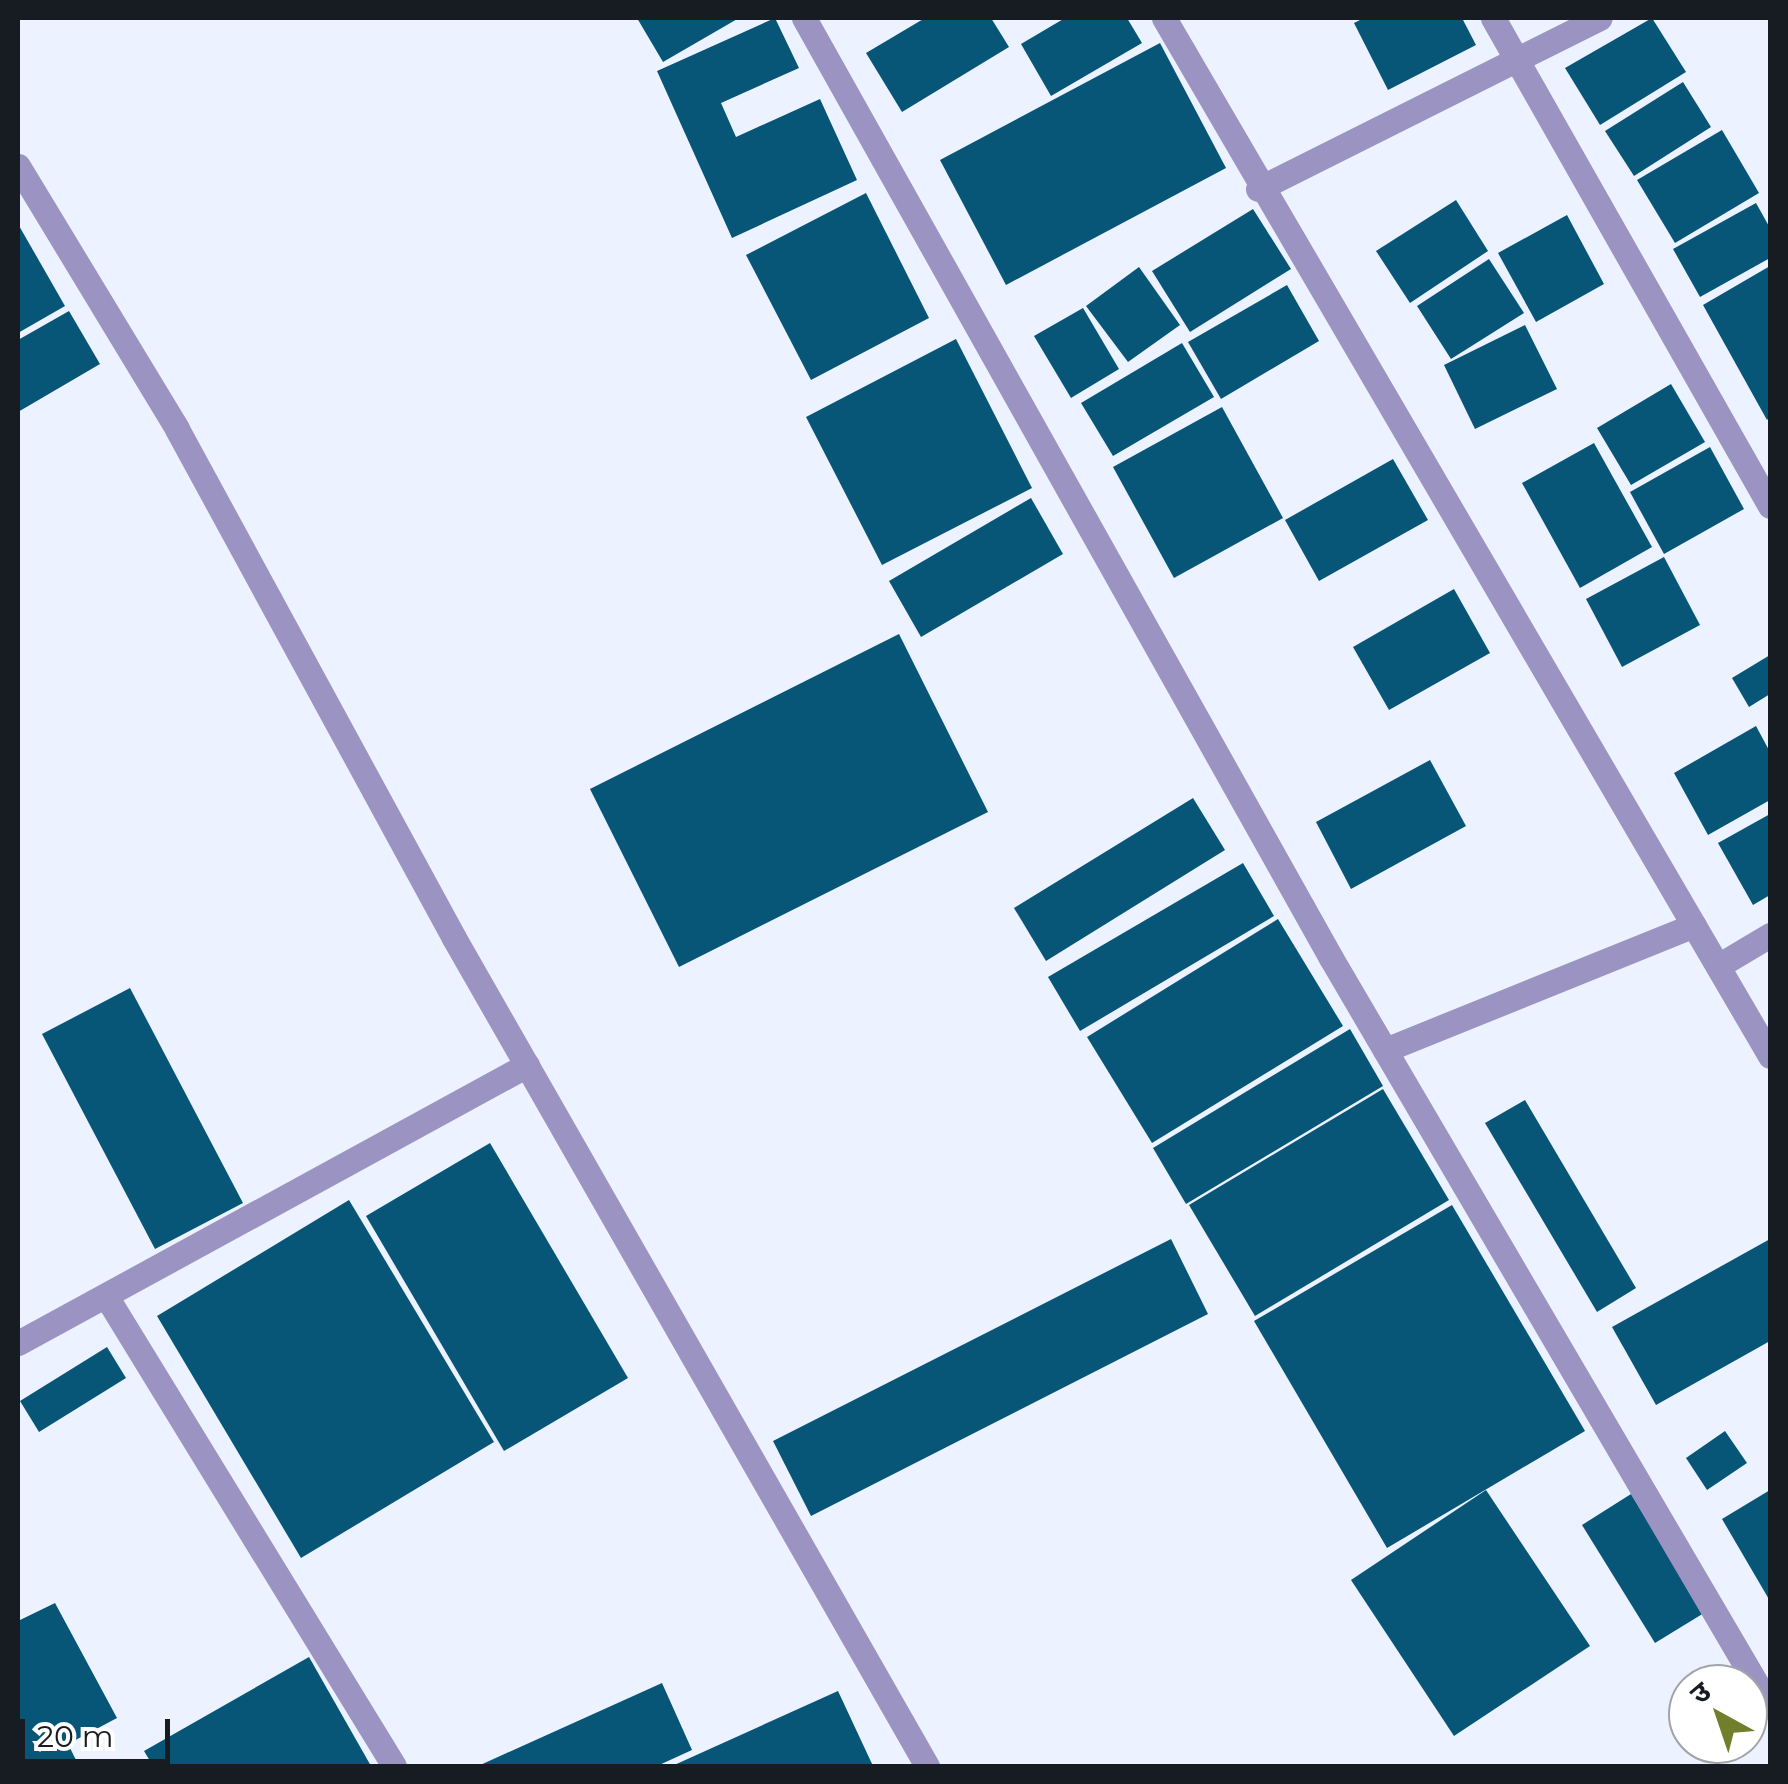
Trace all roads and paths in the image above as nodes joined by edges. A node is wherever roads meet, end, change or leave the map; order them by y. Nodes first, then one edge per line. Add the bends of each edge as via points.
1 (804, 18) edge
2 (1164, 18) edge
3 (1493, 18) edge
4 (1600, 18) edge
5 (1518, 63) junction
6 (18, 166) edge
7 (1258, 189) junction
8 (1770, 506) edge
9 (1694, 925) junction
10 (1770, 935) edge
11 (1718, 966) junction
12 (1385, 1050) junction
13 (1770, 1056) edge
14 (527, 1066) junction
15 (106, 1296) junction
16 (18, 1343) edge
17 (1770, 1706) edge
18 (394, 1766) edge
19 (926, 1766) edge

1 - 12 street
2 - 7 street
3 - 5 street
4 - 5 street
5 - 7 street
5 - 8 street
6 - 14 street via 177,429
7 - 9 street
9 - 11 street
9 - 12 street
10 - 11 street
11 - 13 street
12 - 17 street
14 - 15 street
14 - 19 street
15 - 16 street
15 - 18 street

